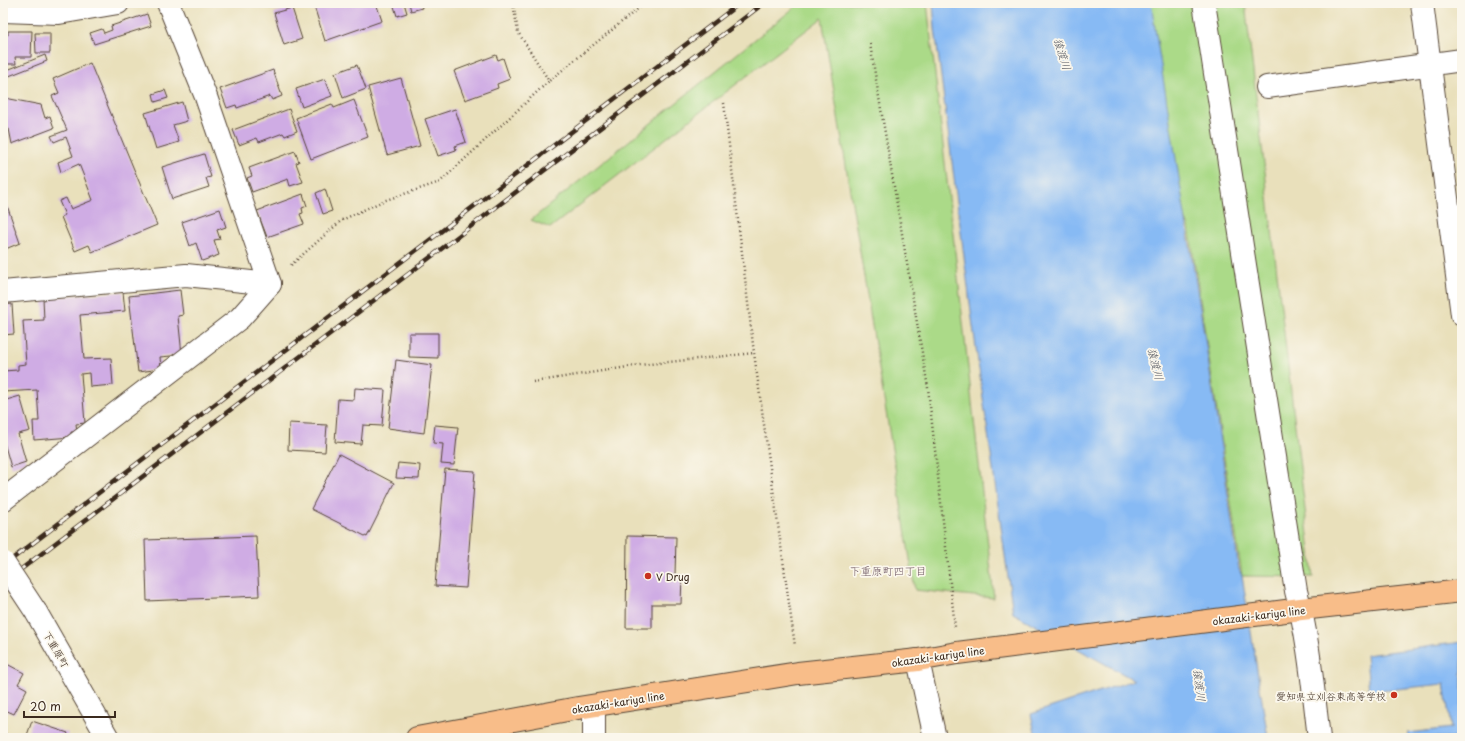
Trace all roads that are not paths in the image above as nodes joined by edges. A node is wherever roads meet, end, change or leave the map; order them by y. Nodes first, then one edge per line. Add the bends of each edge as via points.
1 (118, 3) edge
2 (168, 3) edge
3 (1204, 3) edge
4 (1422, 3) edge
5 (3, 12) edge
6 (1462, 60) edge
7 (1430, 64) junction
8 (1267, 87) dead end
9 (270, 284) junction
10 (3, 292) edge
11 (1462, 315) edge
12 (3, 500) edge
13 (3, 562) edge
14 (1462, 591) edge
15 (1301, 609) junction
16 (918, 660) junction
17 (594, 706) junction
18 (108, 738) edge
19 (417, 738) edge
20 (594, 738) edge
21 (935, 738) edge
22 (1319, 738) edge

1 - 5 street via 59,13
2 - 9 street via 206,96
3 - 15 street via 1296,591
4 - 7 street
6 - 7 street
7 - 8 street
7 - 11 street
9 - 10 street via 186,275
9 - 12 street via 240,318
13 - 18 street, 下重原町, bridge via 36,612
14 - 15 main road, okazaki-kariya line
15 - 16 main road, okazaki-kariya line
15 - 22 street
16 - 17 main road, okazaki-kariya line via 798,673
16 - 21 street
17 - 19 main road, okazaki-kariya line
17 - 20 street

